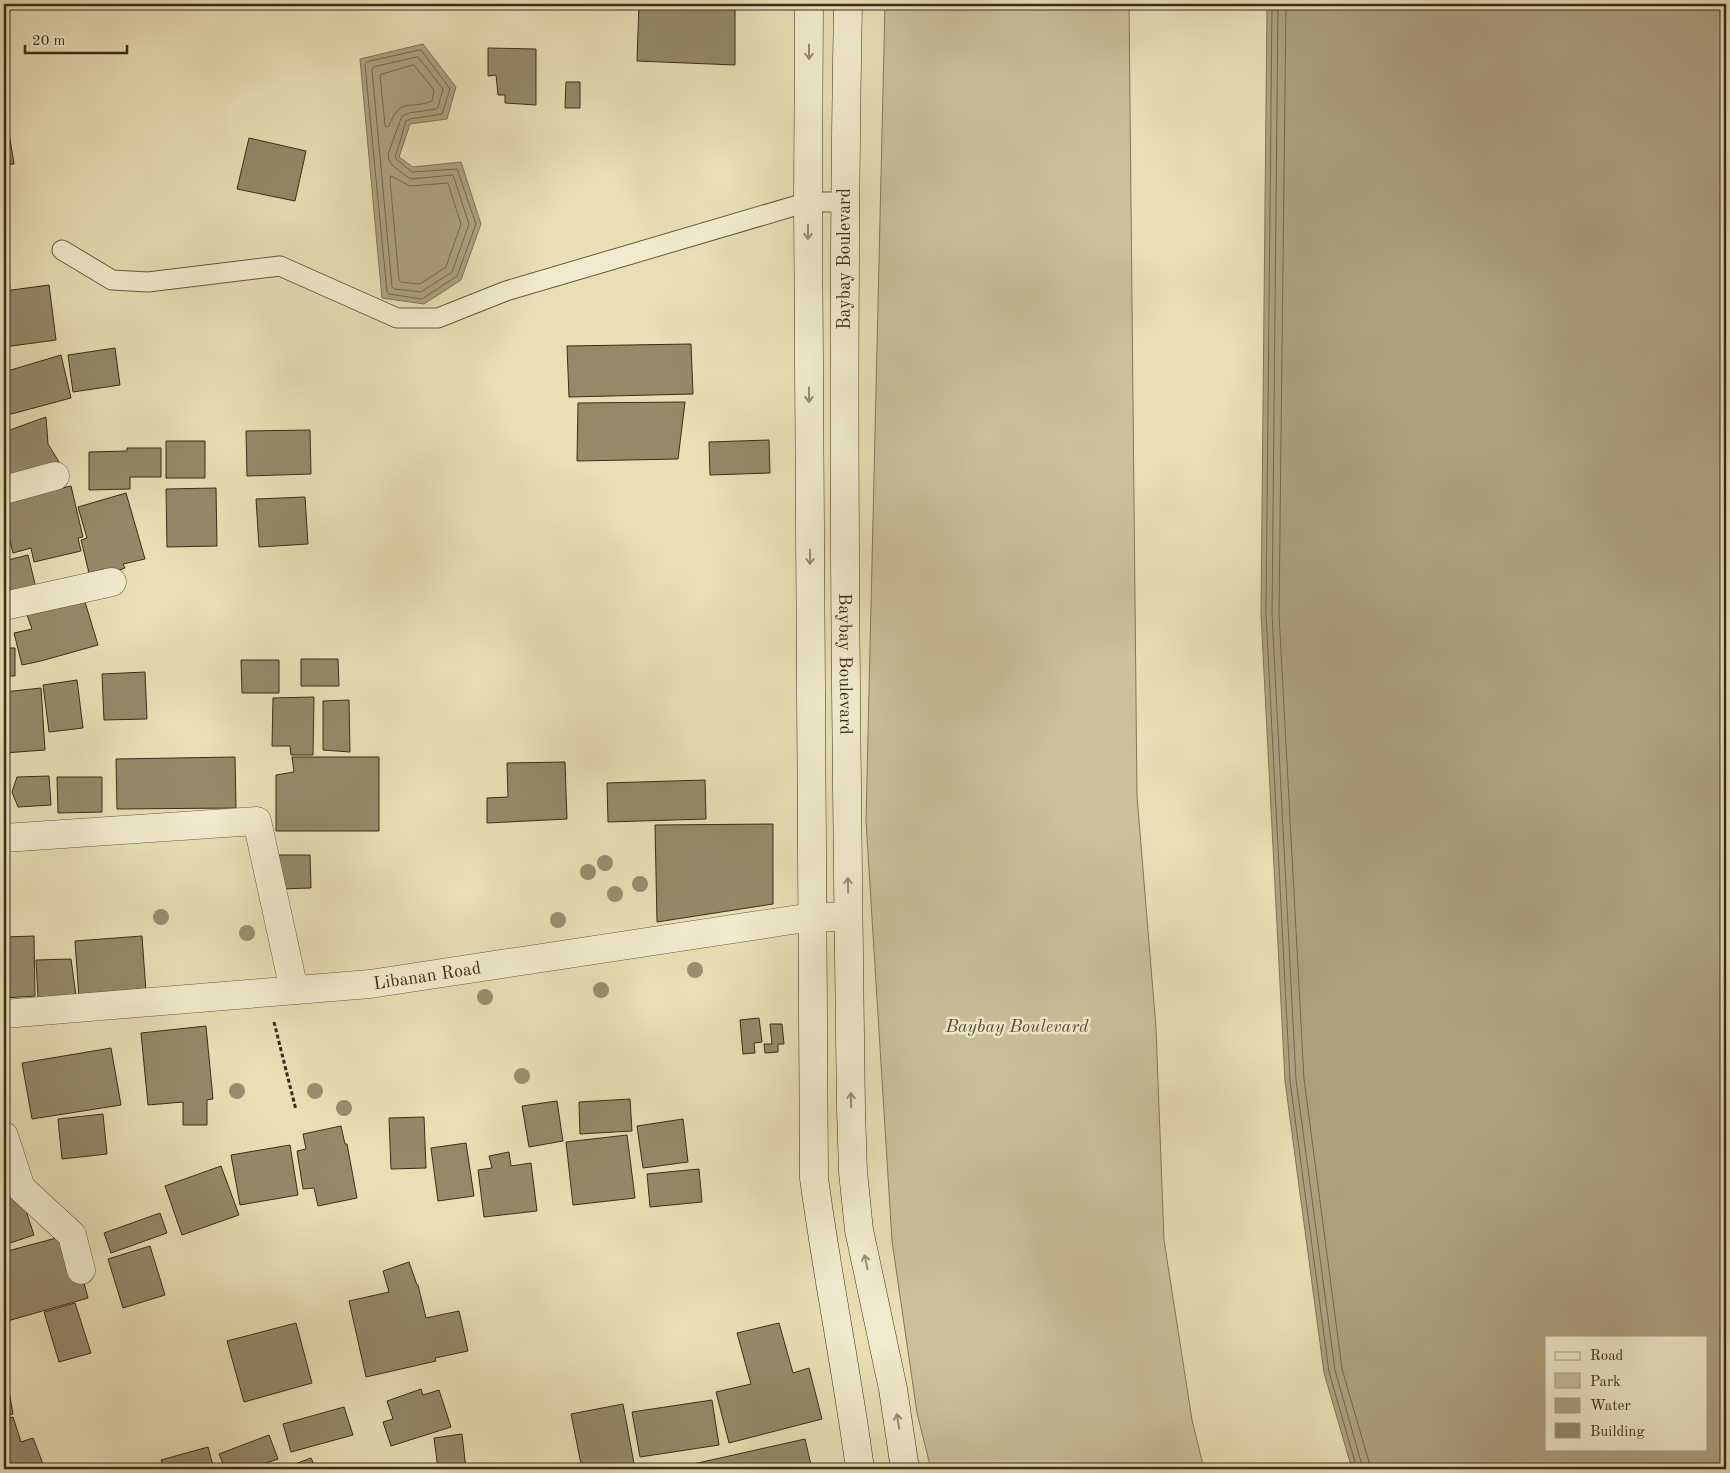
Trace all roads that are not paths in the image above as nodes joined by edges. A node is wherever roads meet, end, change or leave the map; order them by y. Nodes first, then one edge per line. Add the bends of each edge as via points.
1 (809, 4) edge
2 (848, 4) edge
3 (808, 202) junction
4 (844, 202) junction
5 (62, 250) dead end
6 (55, 476) dead end
7 (4, 490) edge
8 (112, 582) dead end
9 (4, 606) edge
10 (4, 838) edge
11 (812, 918) junction
12 (848, 918) junction
13 (294, 990) junction
14 (4, 1014) edge
15 (4, 1136) edge
16 (81, 1270) dead end
17 (860, 1469) edge
18 (905, 1469) edge

1 -> 3 street, Baybay Boulevard
2 - 4 street, Baybay Boulevard
3 - 4 lane
3 - 5 lane via 506,291 438,318 397,318 280,266 148,282 112,280
3 -> 11 street, Baybay Boulevard
12 -> 4 street, Baybay Boulevard
6 - 7 street
8 - 9 street
10 - 13 street via 257,821
11 - 12 street, Libanan Road
11 - 13 street, Libanan Road via 370,984
11 - 17 street, Baybay Boulevard via 814,1178
18 -> 12 street, Baybay Boulevard via 893,1389 860,1230 853,1172
13 - 14 street, Libanan Road
15 - 16 street via 21,1188 72,1235

